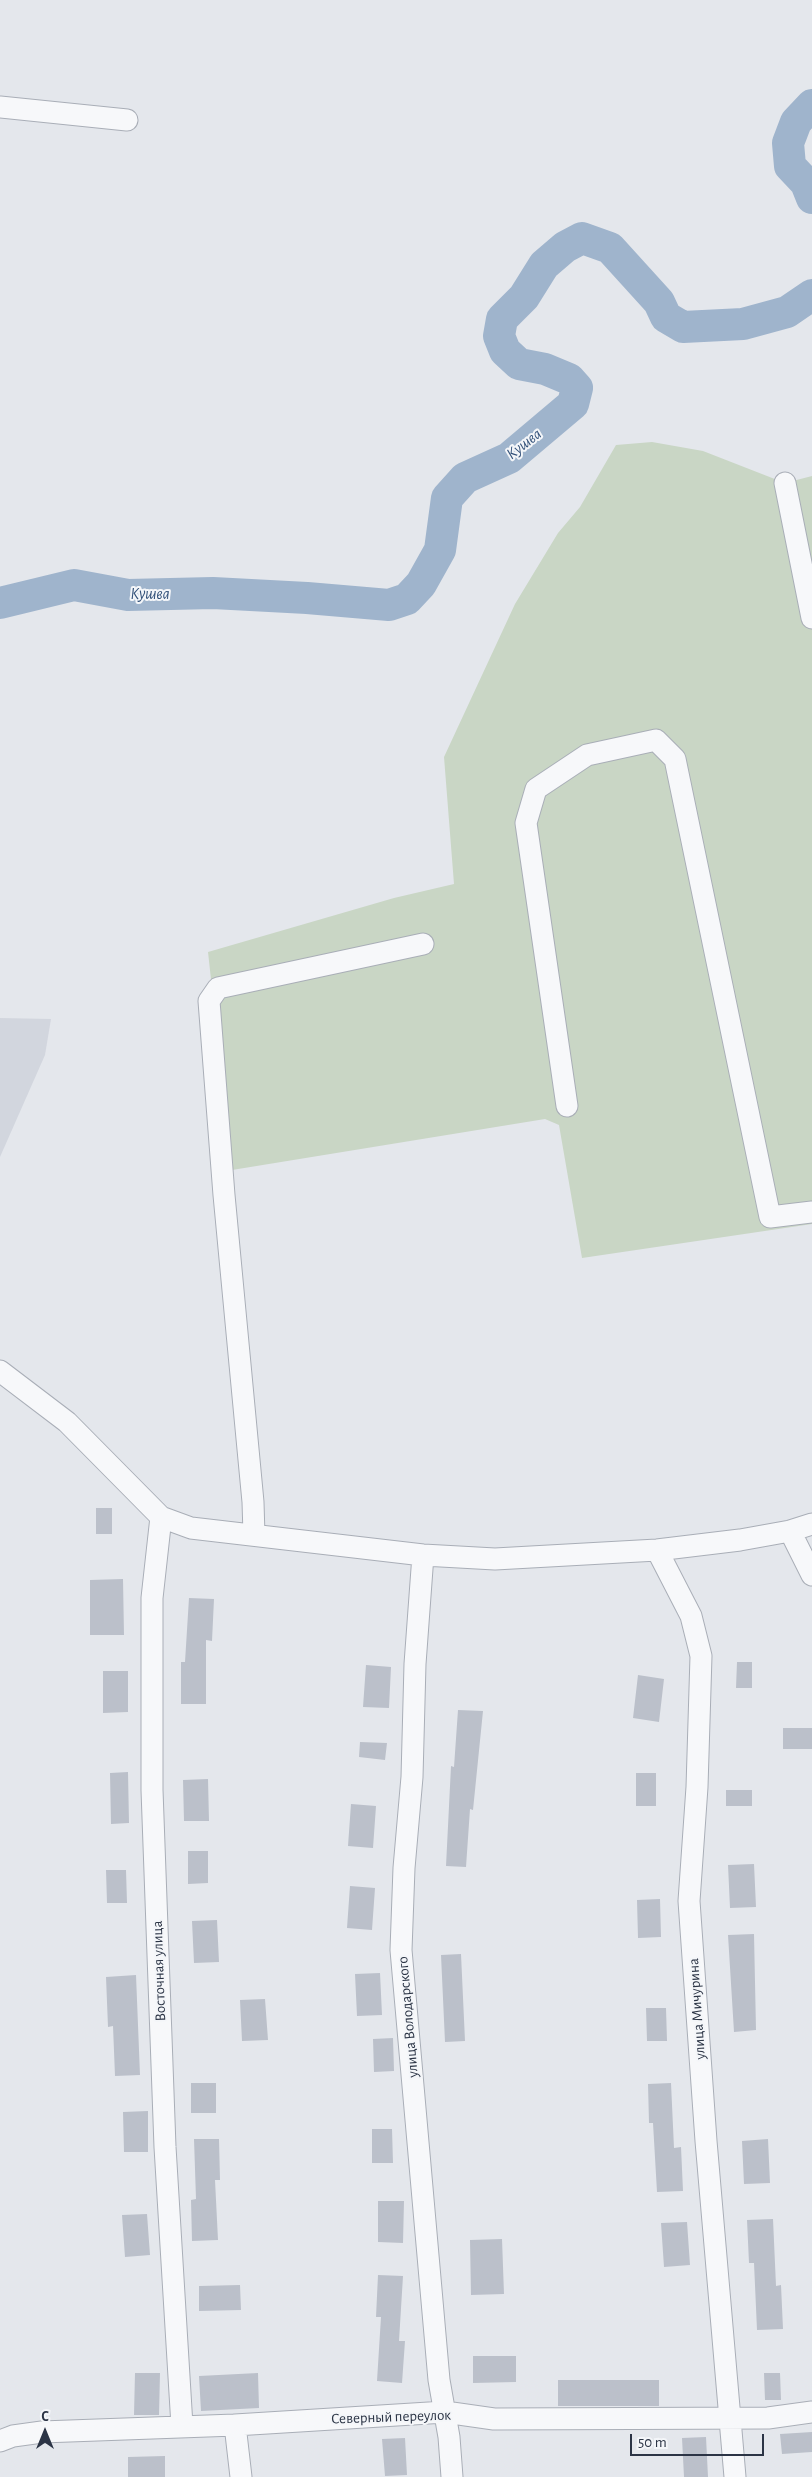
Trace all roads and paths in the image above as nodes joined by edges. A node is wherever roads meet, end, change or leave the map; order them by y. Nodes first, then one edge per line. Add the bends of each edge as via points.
1 (0, 107) edge
2 (127, 120) dead end
3 (785, 483) dead end
4 (812, 618) edge
5 (423, 944) dead end
6 (567, 1106) dead end
7 (812, 1212) edge
8 (0, 1370) edge
9 (161, 1517) junction
10 (812, 1524) edge
11 (790, 1531) junction
12 (254, 1535) junction
13 (657, 1550) junction
14 (423, 1555) junction
15 (812, 1575) edge
16 (445, 2412) junction
17 (812, 2412) edge
18 (732, 2417) junction
19 (235, 2425) junction
20 (182, 2426) junction
21 (0, 2441) edge
22 (241, 2477) edge
23 (452, 2477) edge
24 (735, 2477) edge

1 - 2 street
3 - 4 street
5 - 12 street via 218,988 209,1001
6 - 7 street via 526,823 536,789 587,755 656,740 675,759 770,1216
8 - 9 street via 67,1422
9 - 12 street via 191,1528
9 - 20 street, Восточная улица via 152,1598 152,1790 165,2147
10 - 11 street
11 - 13 street
11 - 15 street
12 - 14 street
13 - 14 street via 495,1559
13 - 18 street, улица Мичурина via 691,1616 700,1656 697,1787 689,1901 706,2141
14 - 16 street, улица Володарского via 401,1950
16 - 18 street, Северный переулок via 494,2419
16 - 19 street, Северный переулок
16 - 23 street, улица Володарского
17 - 18 street, Северный переулок via 768,2418
18 - 24 street, улица Мичурина
19 - 20 street, Северный переулок
19 - 22 street
20 - 21 street, Северный переулок via 42,2432

